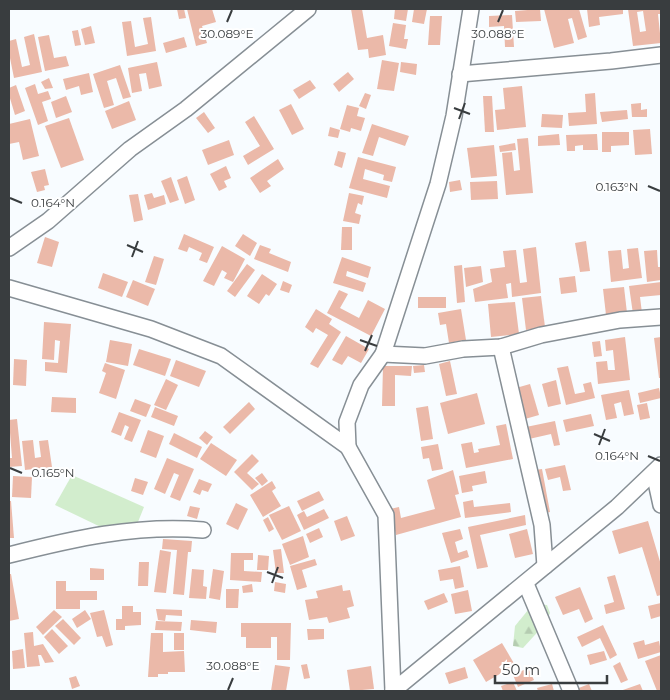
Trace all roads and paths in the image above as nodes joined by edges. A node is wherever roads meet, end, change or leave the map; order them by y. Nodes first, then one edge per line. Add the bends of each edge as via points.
1 (308, 9) edge
2 (471, 9) edge
3 (661, 55) edge
4 (460, 74) junction
5 (9, 248) edge
6 (9, 288) edge
7 (661, 317) edge
8 (501, 347) junction
9 (384, 354) junction
10 (348, 447) junction
11 (658, 469) edge
12 (661, 505) edge
13 (203, 530) dead end
14 (9, 556) edge
15 (545, 566) junction
16 (526, 584) junction
17 (393, 691) edge
18 (571, 691) edge

1 - 5 street via 186,109 130,149 48,221
2 - 4 street
3 - 4 street
4 - 9 street via 438,184
6 - 10 street via 151,329 221,356
7 - 8 street via 620,320 541,335
8 - 9 street via 425,356
8 - 15 street via 542,525
9 - 10 street via 361,385 354,402 347,422
10 - 17 street via 386,515
11 - 12 street
11 - 15 street
13 - 14 street via 162,527 89,536
15 - 16 street
16 - 17 street
16 - 18 street

